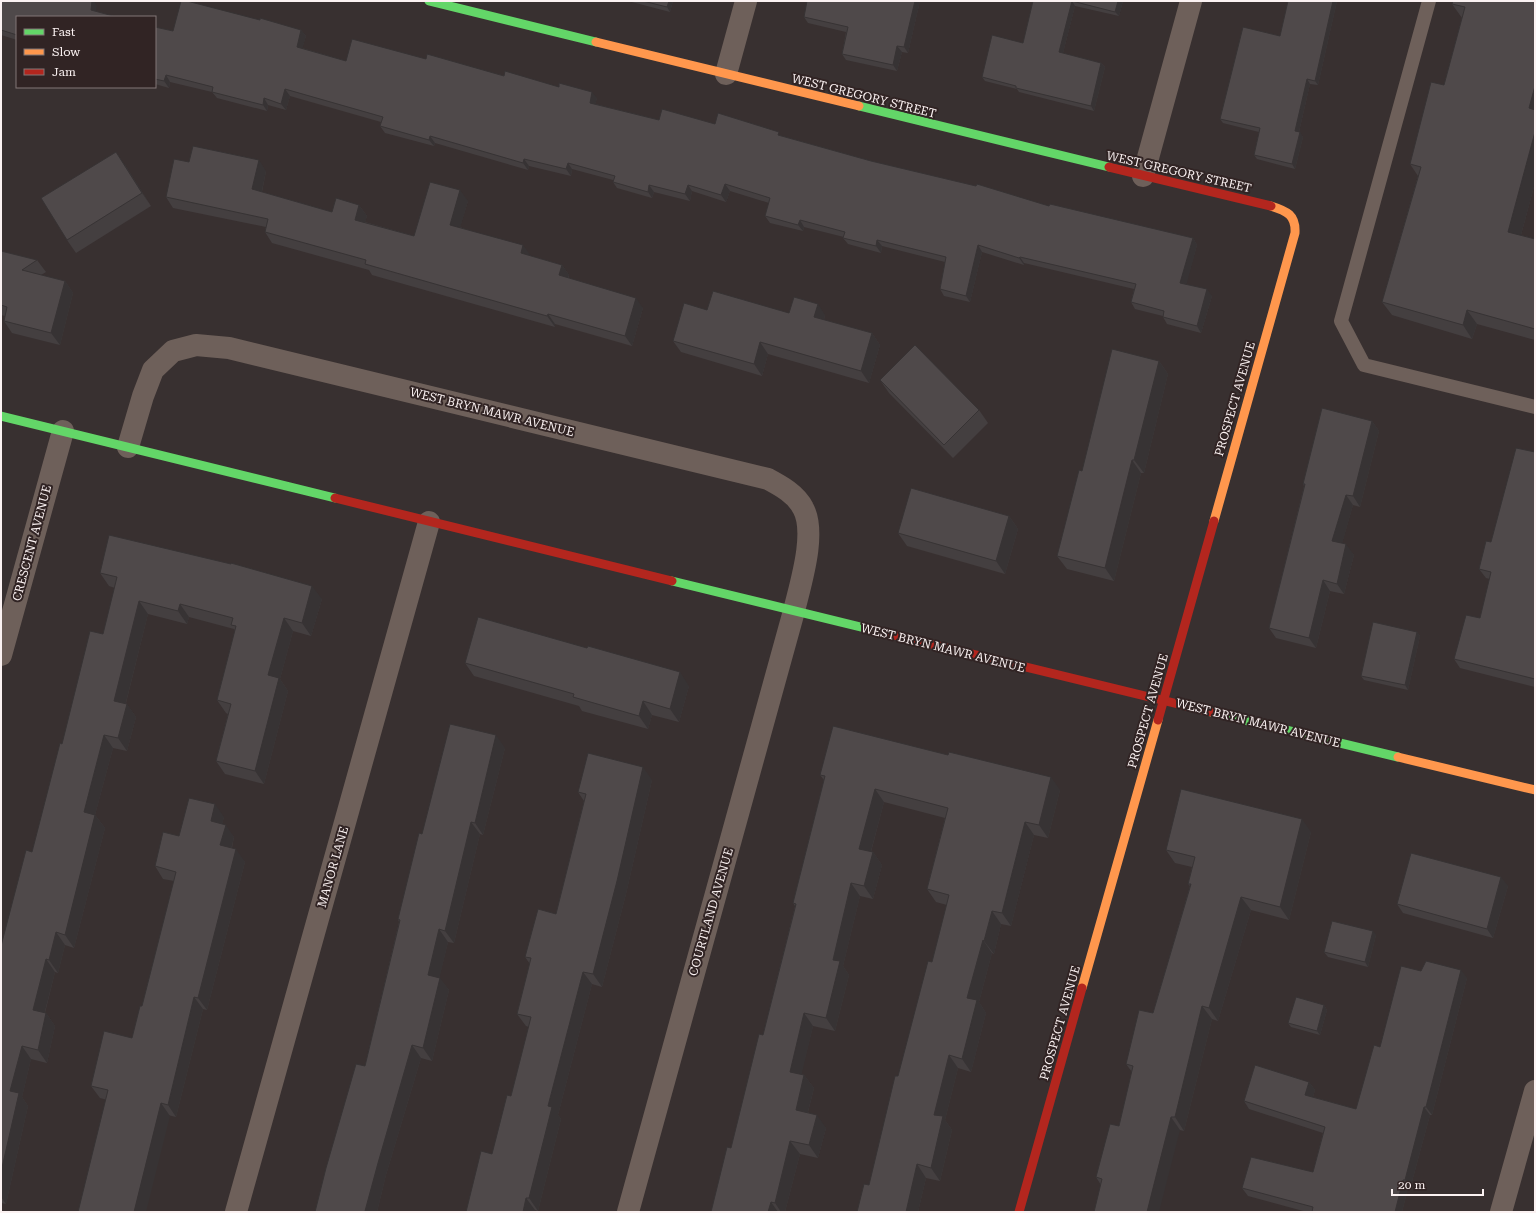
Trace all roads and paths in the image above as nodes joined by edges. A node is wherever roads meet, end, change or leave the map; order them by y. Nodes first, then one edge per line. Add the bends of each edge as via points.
1 (429, 1) edge
2 (746, 1) edge
3 (1190, 1) edge
4 (1429, 1) edge
5 (726, 74) junction
6 (1143, 176) junction
7 (1293, 217) joint
8 (1535, 407) edge
9 (1, 416) edge
10 (63, 431) junction
11 (128, 447) junction
12 (429, 522) junction
13 (794, 611) junction
14 (1, 654) edge
15 (1163, 701) junction
16 (1535, 790) edge
17 (1535, 1091) edge
18 (236, 1212) edge
19 (628, 1212) edge
20 (1019, 1212) edge
21 (1501, 1212) edge

1 - 5 street, WEST GREGORY STREET
2 - 5 street
3 - 6 street
4 - 8 lane via 1341,321 1364,365
5 - 6 street, WEST GREGORY STREET
6 - 7 street, WEST GREGORY STREET via 1268,206
7 - 15 street, PROSPECT AVENUE via 1295,233
9 - 10 street, WEST BRYN MAWR AVENUE
10 - 11 street, WEST BRYN MAWR AVENUE
10 - 14 street, CRESCENT AVENUE
11 - 12 street, WEST BRYN MAWR AVENUE
11 - 13 street, WEST BRYN MAWR AVENUE via 153,370 173,351 196,345 229,348 760,477 789,491 804,508 808,527 808,550
12 - 13 street, WEST BRYN MAWR AVENUE
12 - 18 street, MANOR LANE
13 - 15 street, WEST BRYN MAWR AVENUE
13 - 19 street, COURTLAND AVENUE
15 - 16 street, WEST BRYN MAWR AVENUE
15 - 20 street, PROSPECT AVENUE
17 - 21 street

